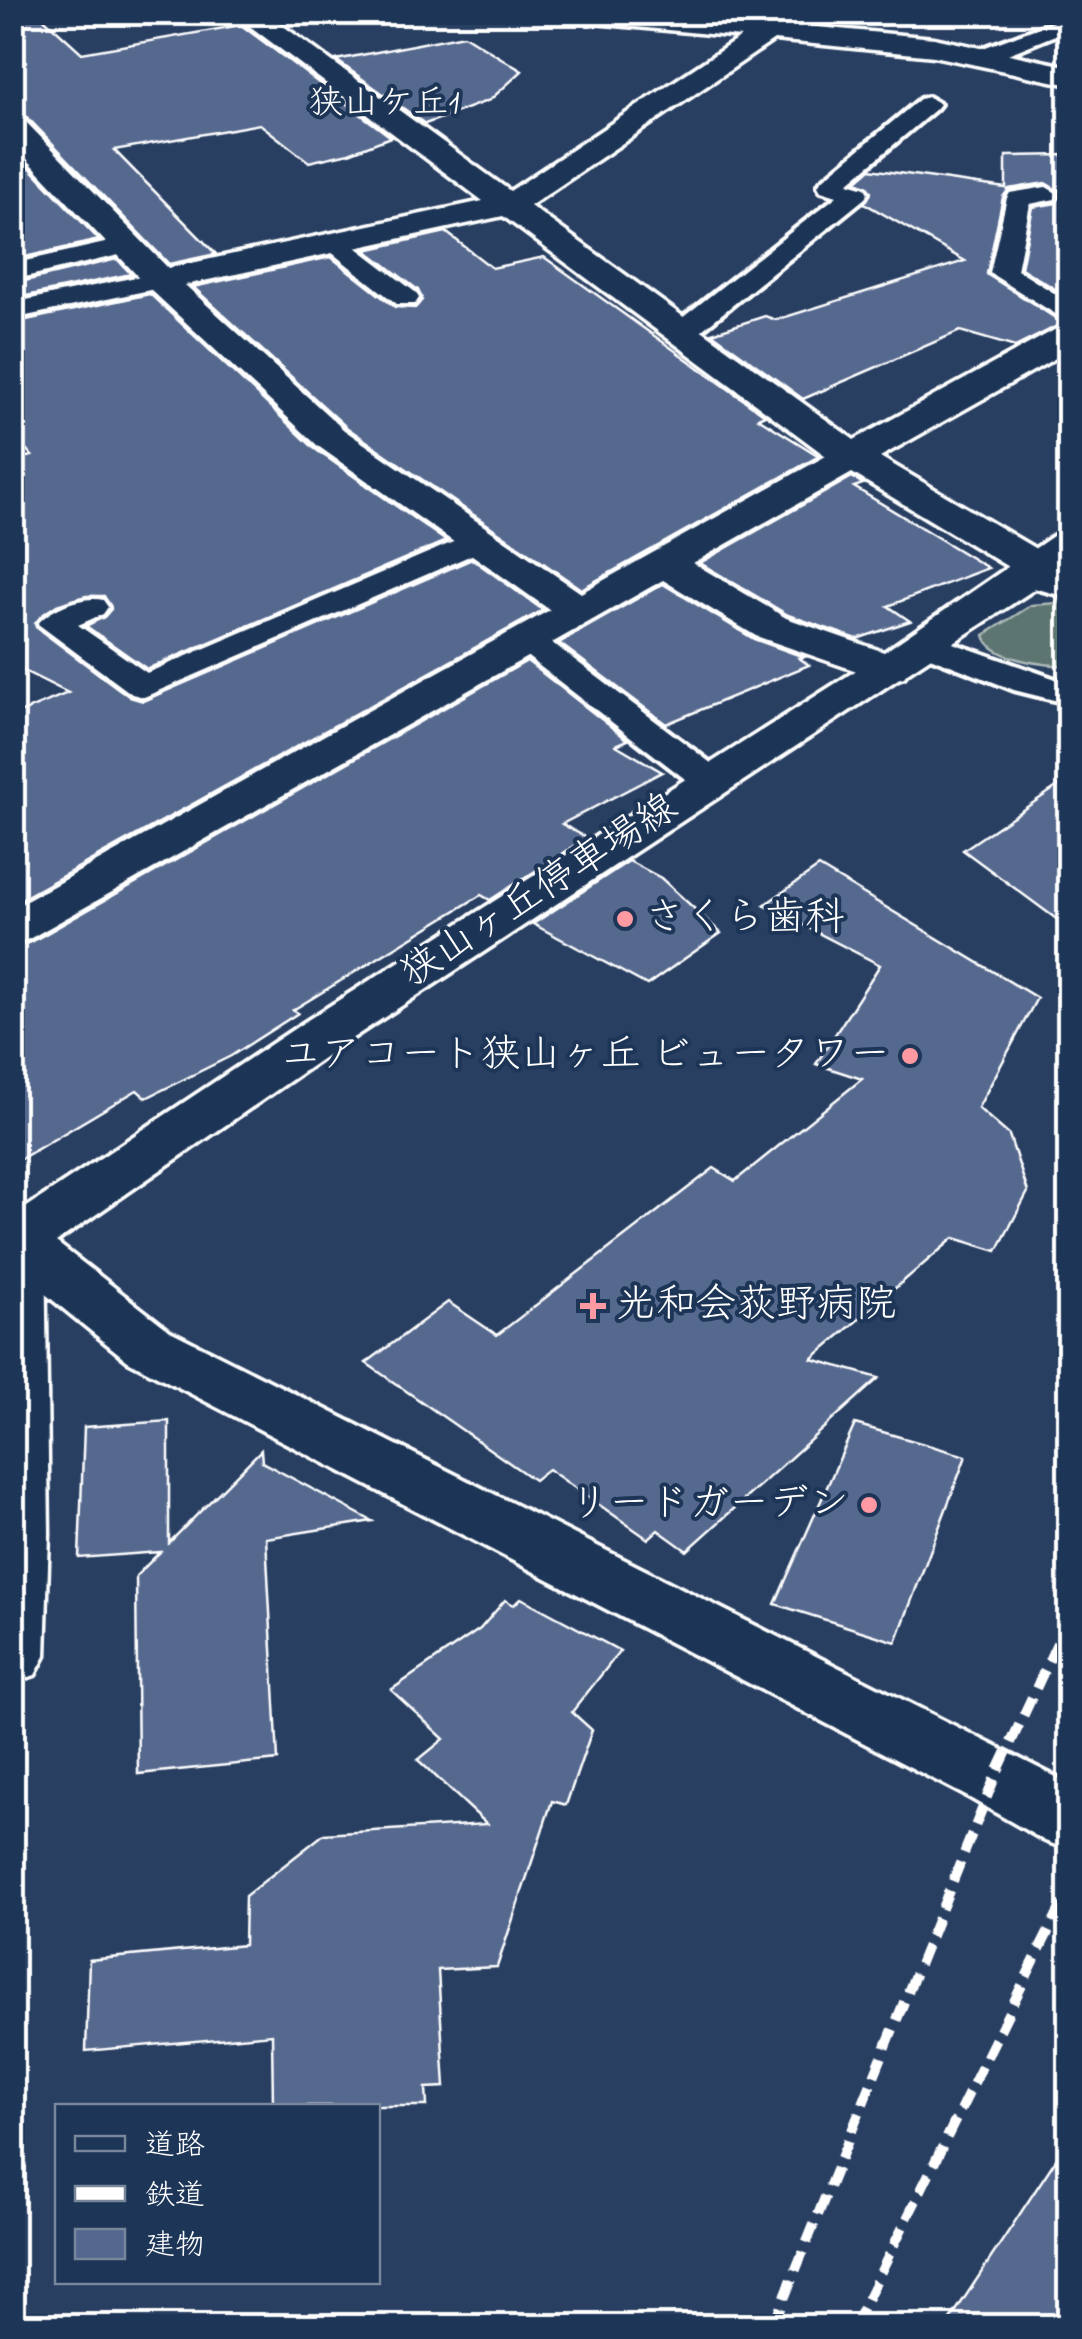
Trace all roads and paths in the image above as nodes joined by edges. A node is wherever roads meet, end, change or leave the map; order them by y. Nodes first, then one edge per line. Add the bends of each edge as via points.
1 (245, 12) edge
2 (571, 13) edge
3 (1064, 24) dead end
4 (768, 32) junction
5 (980, 58) junction
6 (1070, 76) edge
7 (928, 104) dead end
8 (12, 125) edge
9 (1046, 194) dead end
10 (510, 205) junction
11 (336, 243) junction
12 (127, 246) junction
13 (12, 272) edge
14 (160, 280) junction
15 (406, 298) dead end
16 (12, 311) edge
17 (1070, 314) edge
18 (682, 332) junction
19 (1070, 334) edge
20 (851, 456) junction
21 (480, 540) junction
22 (664, 562) junction
23 (1051, 569) edge
24 (92, 607) dead end
25 (578, 610) junction
26 (527, 640) junction
27 (906, 655) junction
28 (1070, 694) edge
29 (711, 781) junction
30 (12, 929) edge
31 (14, 1241) edge
32 (12, 1656) edge
33 (1070, 1820) edge

1 - 10 street
2 - 4 street
3 - 5 lane
4 - 5 street via 934,47
4 - 10 street
5 - 6 street
7 - 18 lane via 830,186 856,194
8 - 12 street
9 - 17 lane via 1019,198 1003,273
10 - 11 street
10 - 18 street
11 - 14 street
11 - 15 lane
12 - 13 lane
12 - 14 street
14 - 16 lane
14 - 21 street via 331,438
18 - 20 street
19 - 20 street
20 - 22 street
20 - 23 street
21 - 24 lane via 144,687 54,624
21 - 25 street
22 - 25 street
22 - 27 street via 771,627
23 - 27 street, 狭山ヶ丘停車場線
25 - 26 street
26 - 29 lane
26 - 30 street
27 - 28 lane
27 - 29 street, 狭山ヶ丘停車場線
29 - 31 street, 狭山ヶ丘停車場線
31 - 32 street via 18,1534
31 - 33 street via 148,1346

